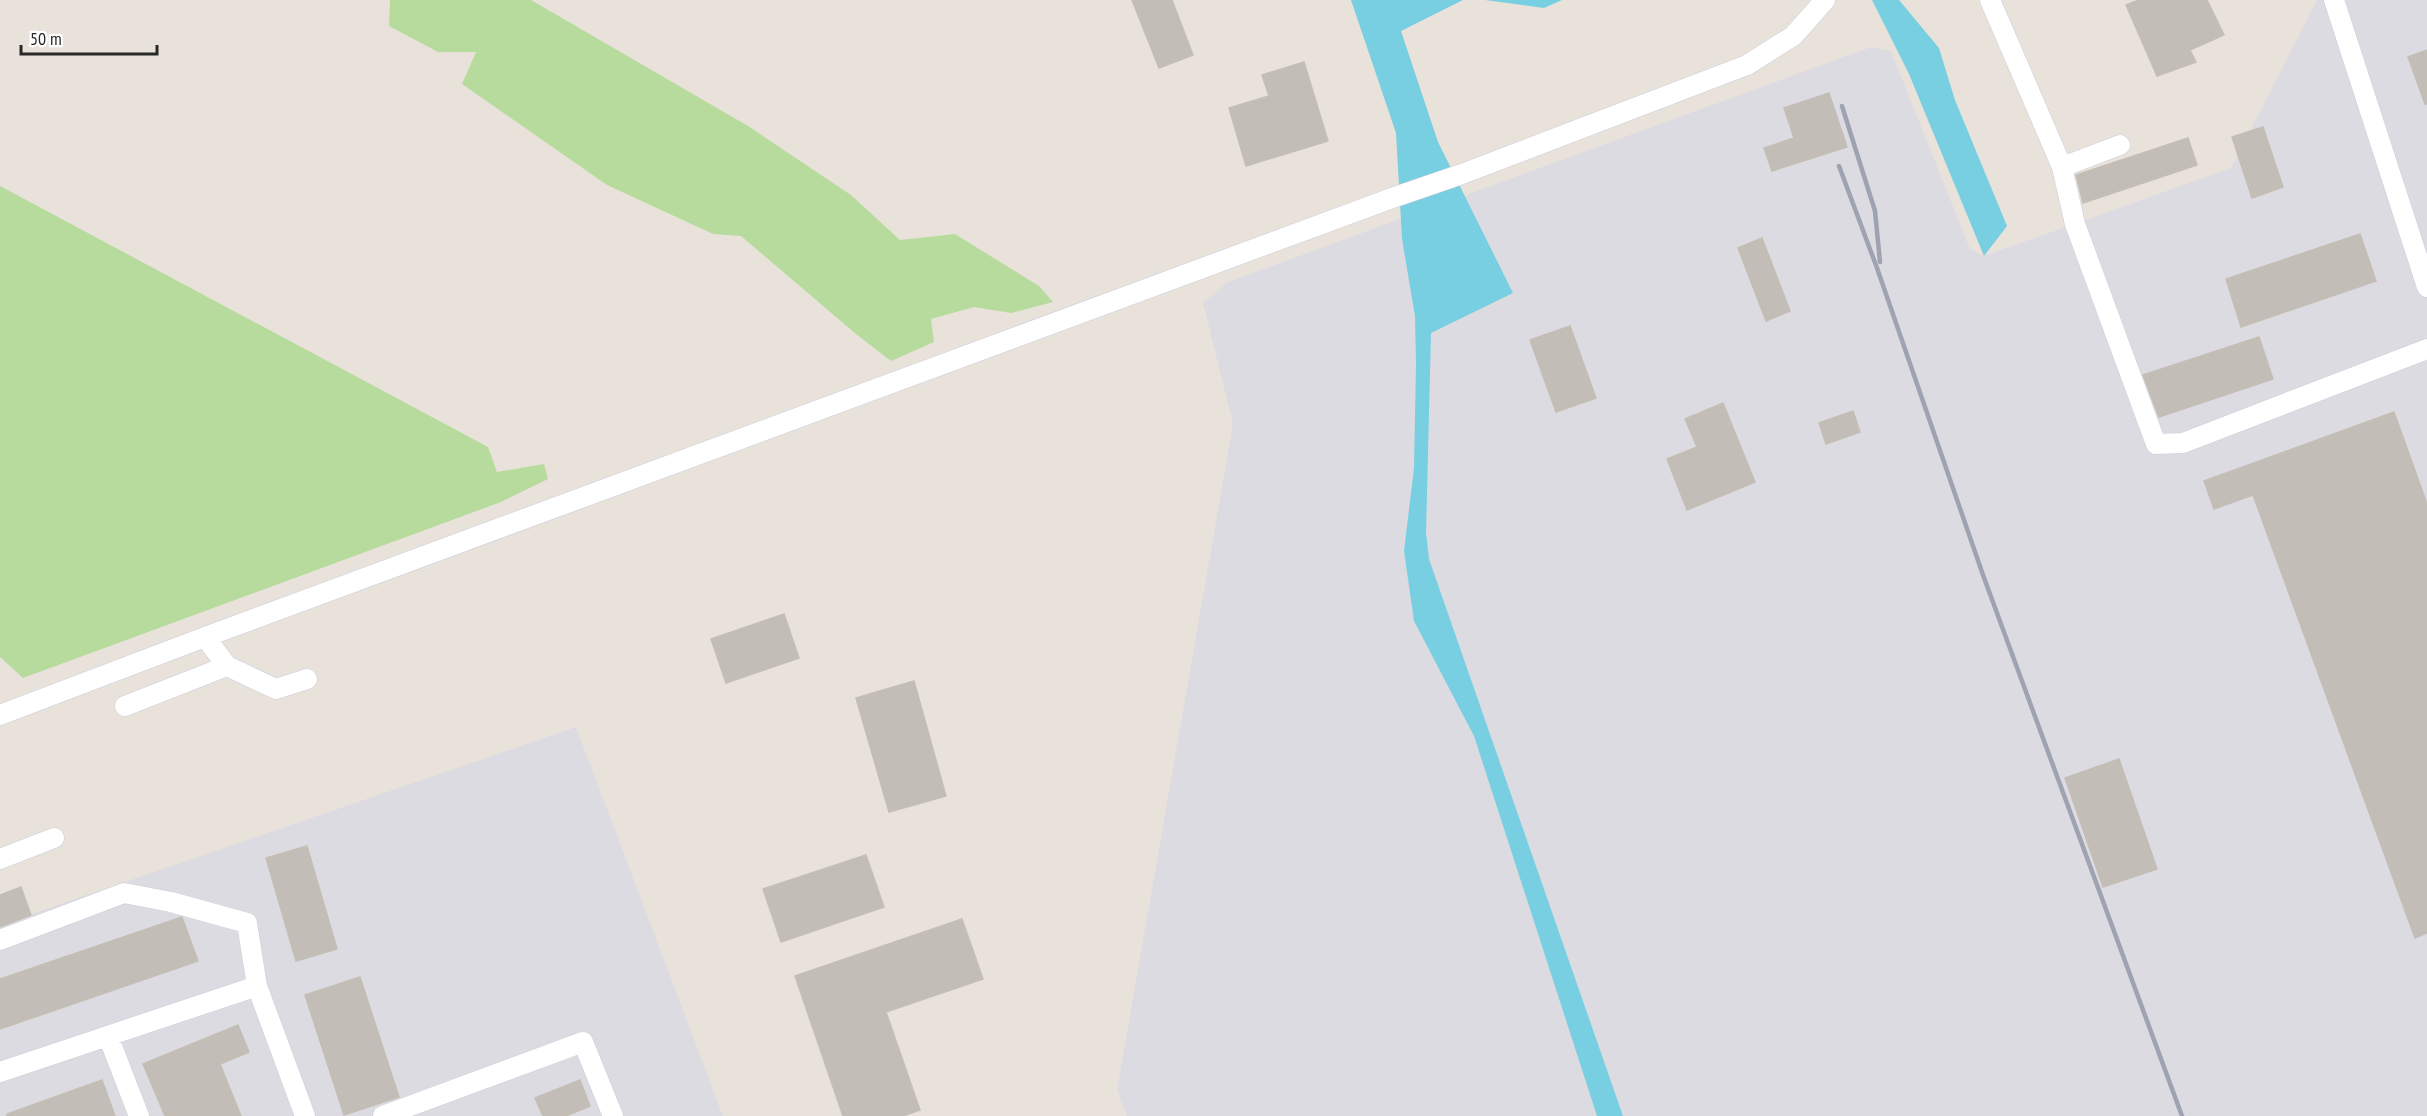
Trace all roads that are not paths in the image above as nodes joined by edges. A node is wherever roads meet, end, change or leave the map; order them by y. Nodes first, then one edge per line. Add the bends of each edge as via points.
1 (1825, 0) edge
2 (1990, 0) edge
3 (2334, 0) edge
4 (2120, 145) dead end
5 (2062, 166) junction
6 (2427, 287) edge
7 (2427, 349) edge
8 (205, 637) junction
9 (227, 666) junction
10 (307, 679) dead end
11 (125, 706) dead end
12 (0, 715) edge
13 (54, 838) dead end
14 (0, 859) edge
15 (0, 939) edge
16 (256, 987) junction
17 (108, 1036) junction
18 (0, 1072) edge
19 (139, 1116) edge
20 (305, 1116) edge
21 (383, 1116) edge
22 (613, 1116) edge

1 - 8 street via 1793,36 1747,65 1462,174
2 - 5 street
3 - 6 street
4 - 5 street
5 - 7 street via 2075,224 2156,444 2183,443
8 - 9 street
8 - 12 street
9 - 10 street via 276,689
9 - 11 street
13 - 14 street
15 - 16 street via 124,893 247,923
16 - 17 street
16 - 20 street
17 - 18 street
17 - 19 street
21 - 22 street via 583,1042

